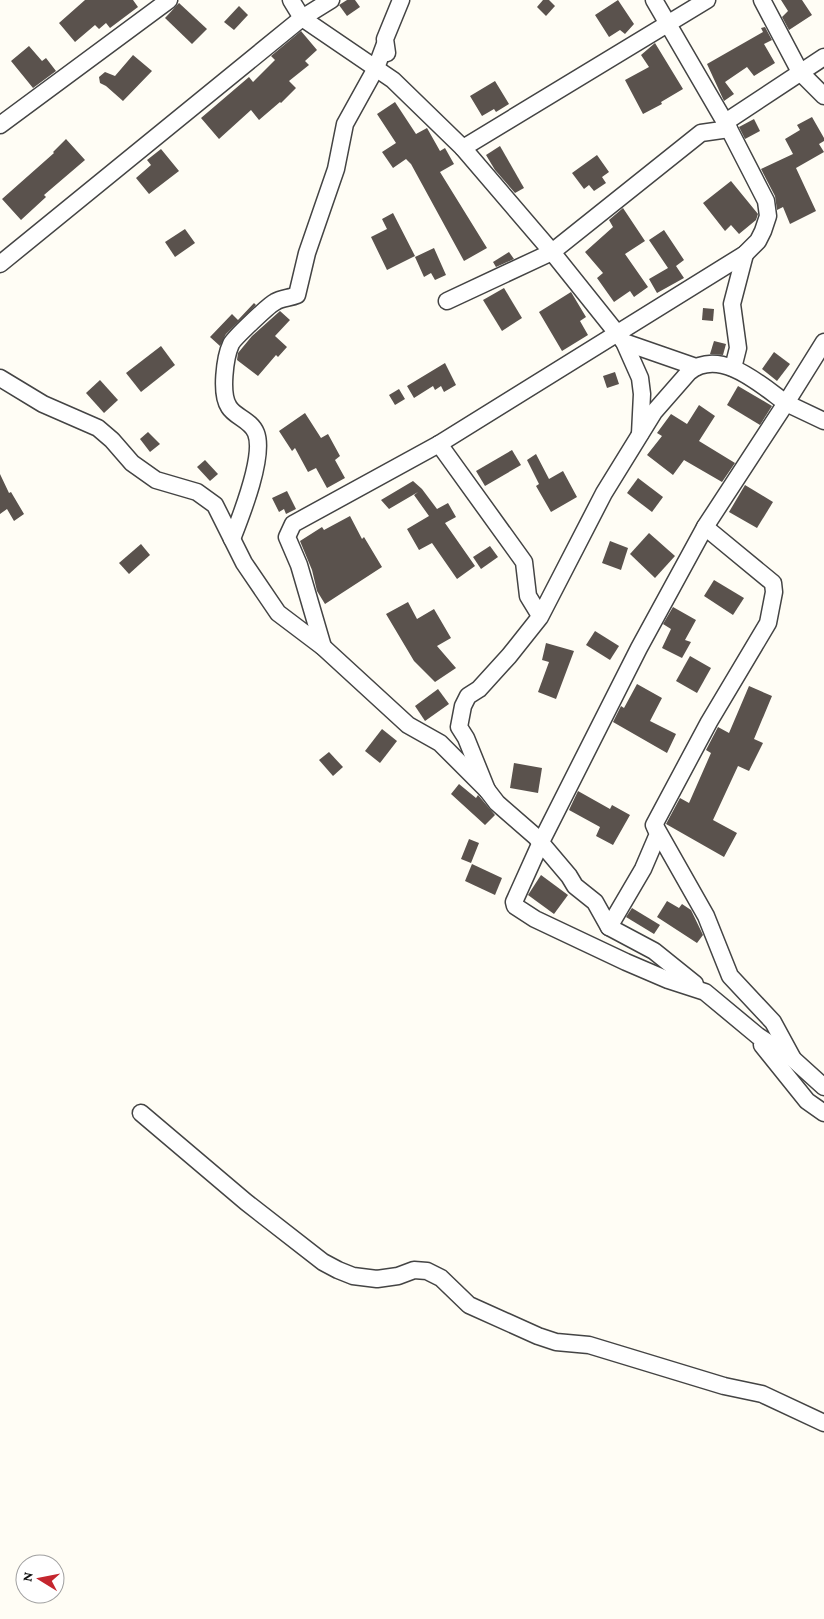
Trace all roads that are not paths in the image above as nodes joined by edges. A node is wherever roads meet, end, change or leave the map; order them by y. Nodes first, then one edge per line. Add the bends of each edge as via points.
1 (168, 0) edge
2 (291, 0) edge
3 (332, 0) edge
4 (401, 0) edge
5 (654, 0) edge
6 (707, 0) edge
7 (762, 0) edge
8 (302, 18) junction
9 (668, 22) junction
10 (385, 44) junction
11 (824, 57) edge
12 (376, 68) junction
13 (800, 72) junction
14 (393, 80) junction
15 (824, 96) edge
16 (0, 125) edge
17 (727, 126) junction
18 (463, 148) junction
19 (552, 252) junction
20 (745, 254) junction
21 (0, 264) edge
22 (447, 301) dead end
23 (622, 338) junction
24 (824, 342) edge
25 (696, 366) junction
26 (734, 368) junction
27 (0, 378) edge
28 (786, 403) junction
29 (824, 421) edge
30 (640, 437) junction
31 (439, 444) junction
32 (705, 528) junction
33 (232, 539) junction
34 (540, 614) junction
35 (323, 647) junction
36 (487, 790) junction
37 (654, 825) junction
38 (541, 842) junction
39 (609, 926) junction
40 (705, 992) junction
41 (750, 1029) junction
42 (793, 1059) junction
43 (824, 1087) edge
44 (141, 1113) dead end
45 (824, 1113) edge
46 (824, 1423) edge

1 - 16 street
2 - 8 street
3 - 8 street
4 - 10 street
5 - 9 street
6 - 9 street
7 - 13 street
8 - 12 street
8 - 21 street
9 - 17 street
9 - 18 street
10 - 12 street
10 - 14 street
11 - 13 street
12 - 14 street
12 - 33 street via 345,124 336,169 307,253 297,295 276,301 231,343 223,379 224,394 229,407 256,432 257,455
13 - 15 street
13 - 17 street
14 - 18 street
17 - 19 street via 701,133
17 - 20 street via 766,201 768,216 758,241
18 - 19 street
19 - 22 street
19 - 23 street
20 - 23 street
20 - 26 street via 732,304 738,348
23 - 25 street
23 - 30 street via 640,378
23 - 31 street
24 - 28 street
25 - 26 street
25 - 30 street via 654,412
26 - 28 street
27 - 33 street via 43,404 98,428 132,463 156,480 205,497 215,505
28 - 29 street
28 - 32 street
30 - 34 street via 584,527 569,564
31 - 34 street via 524,562 528,596
31 - 35 street via 293,524 288,530 287,536
32 - 37 street via 768,576 774,592 768,623 709,722
32 - 38 street via 606,708
33 - 35 street via 278,614
34 - 36 street via 510,656 479,689 468,696 463,706 459,727
35 - 36 street via 408,725 440,743
36 - 38 street
37 - 39 street via 658,834 643,869
37 - 42 street via 706,916 730,976 773,1022
38 - 39 street via 575,886 596,902
38 - 40 street via 514,902 517,909 626,962
39 - 40 street via 654,951
40 - 41 street
41 - 42 street
41 - 45 street via 807,1101
42 - 43 street
44 - 46 street via 246,1202 338,1270 377,1279 414,1270 427,1271 441,1278 469,1305 538,1336 589,1346 762,1394

